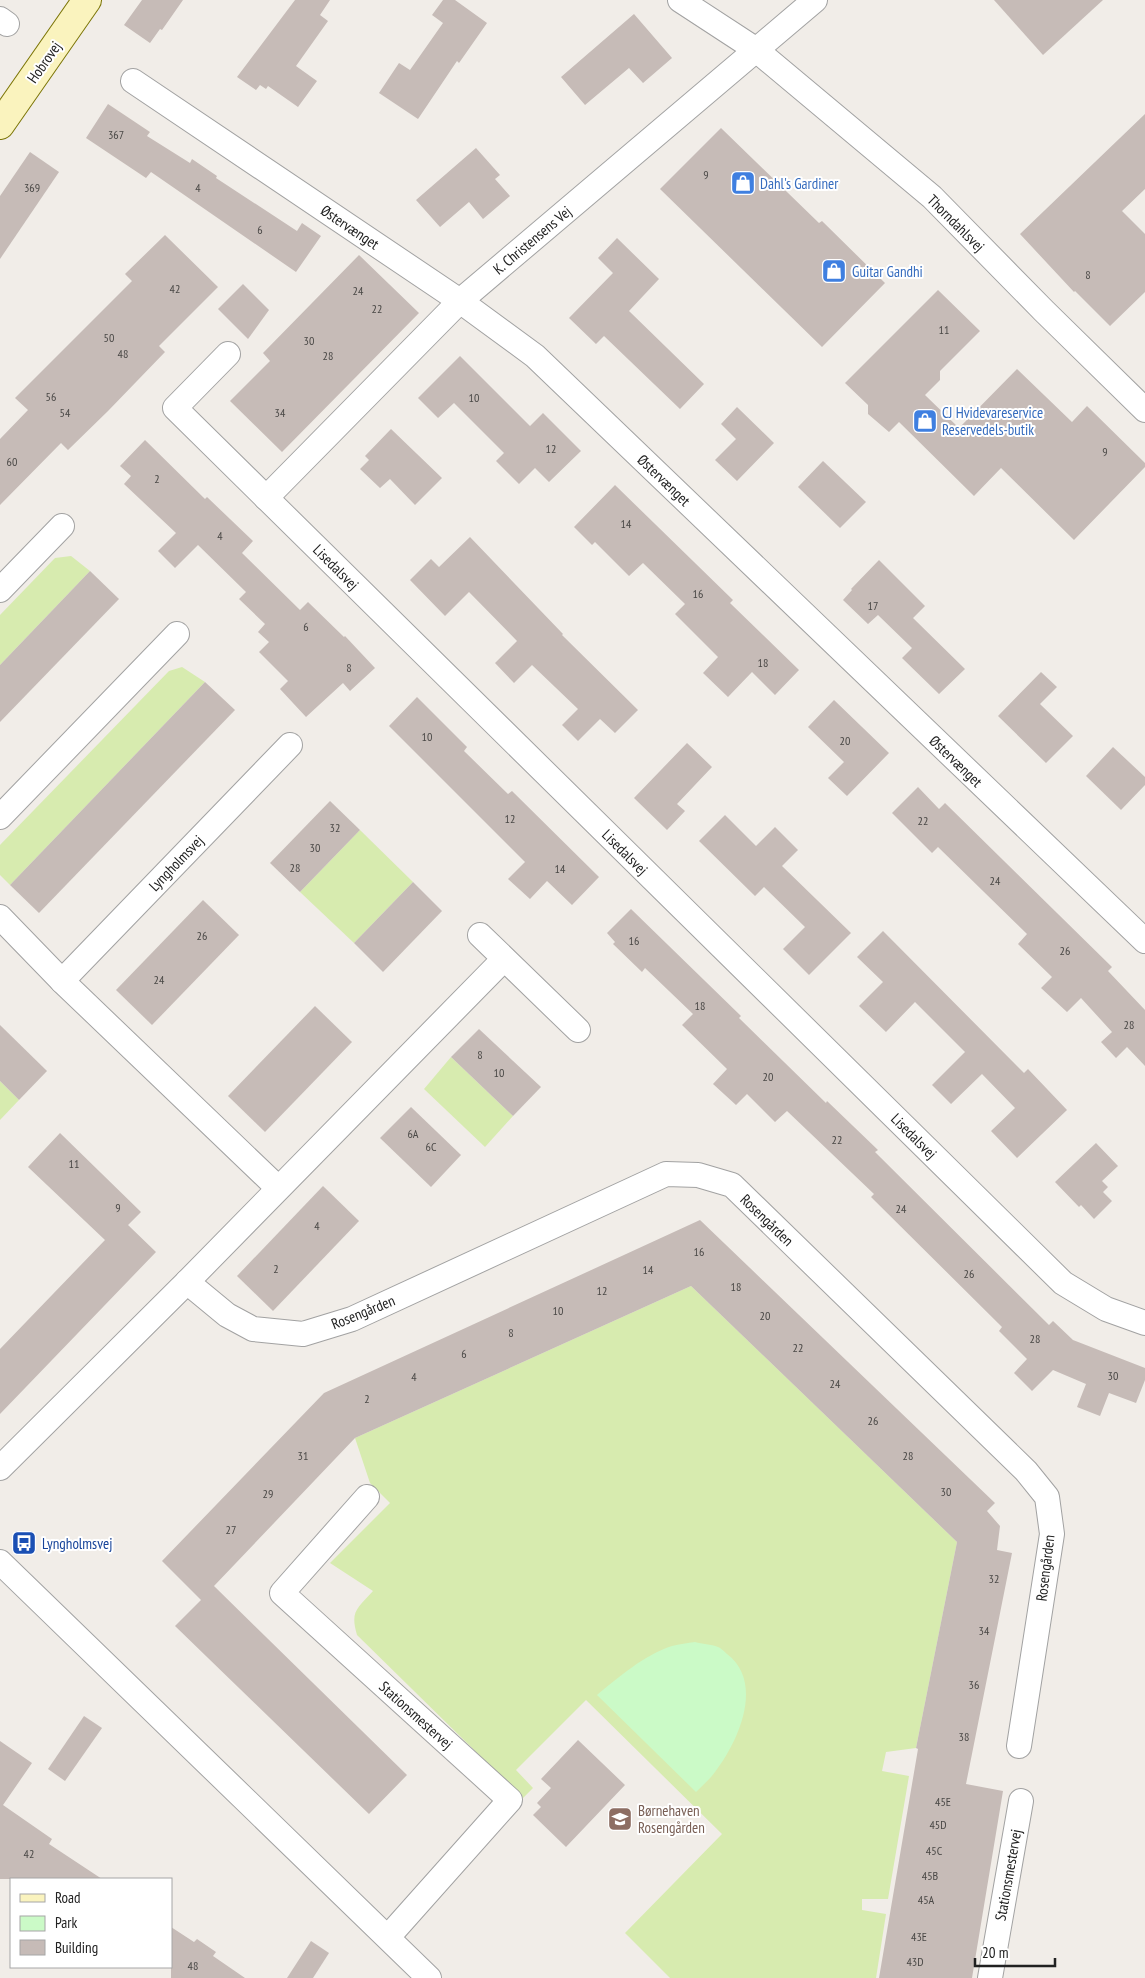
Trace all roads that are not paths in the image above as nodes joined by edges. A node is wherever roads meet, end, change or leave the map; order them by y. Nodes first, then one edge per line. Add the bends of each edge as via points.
1 (87, 0) edge
2 (680, 0) edge
3 (815, 0) edge
4 (755, 49) junction
5 (133, 81) dead end
6 (0, 124) edge
7 (460, 301) junction
8 (228, 354) dead end
9 (1145, 410) edge
10 (266, 498) junction
11 (62, 526) dead end
12 (0, 590) edge
13 (177, 634) dead end
14 (290, 745) dead end
15 (0, 817) edge
16 (0, 918) edge
17 (480, 935) dead end
18 (1145, 941) edge
19 (504, 958) junction
20 (62, 980) junction
21 (578, 1030) dead end
22 (278, 1188) junction
23 (187, 1282) junction
24 (1145, 1323) edge
25 (0, 1468) edge
26 (367, 1497) dead end
27 (0, 1562) edge
28 (1019, 1746) dead end
29 (1021, 1801) dead end
30 (388, 1937) junction
31 (429, 1978) edge
32 (990, 1978) edge

1 - 6 main road, Hobrovej
2 - 4 street, Thorndahlsvej
3 - 4 street, K. Christensens Vej
4 - 7 street, K. Christensens Vej
4 - 9 street, Thorndahlsvej via 932,197
5 - 7 street, Østervænget
7 - 10 street, K. Christensens Vej
7 - 18 street, Østervænget via 535,356
8 - 10 street, Lisedalsvej via 175,408
10 - 24 street, Lisedalsvej via 1063,1283 1106,1309
11 - 12 street
13 - 15 street
14 - 20 street, Lyngholmsvej
16 - 20 street
17 - 19 street
19 - 21 street
19 - 22 street
20 - 22 street
22 - 23 street
23 - 25 street
23 - 28 street, Rosengården via 227,1315 253,1329 303,1334 352,1319 666,1174 698,1175 732,1185 1026,1471 1047,1497 1052,1534
26 - 30 street, Stationsmestervej via 282,1593 510,1800
27 - 30 street
29 - 32 street, Stationsmestervej
30 - 31 street

